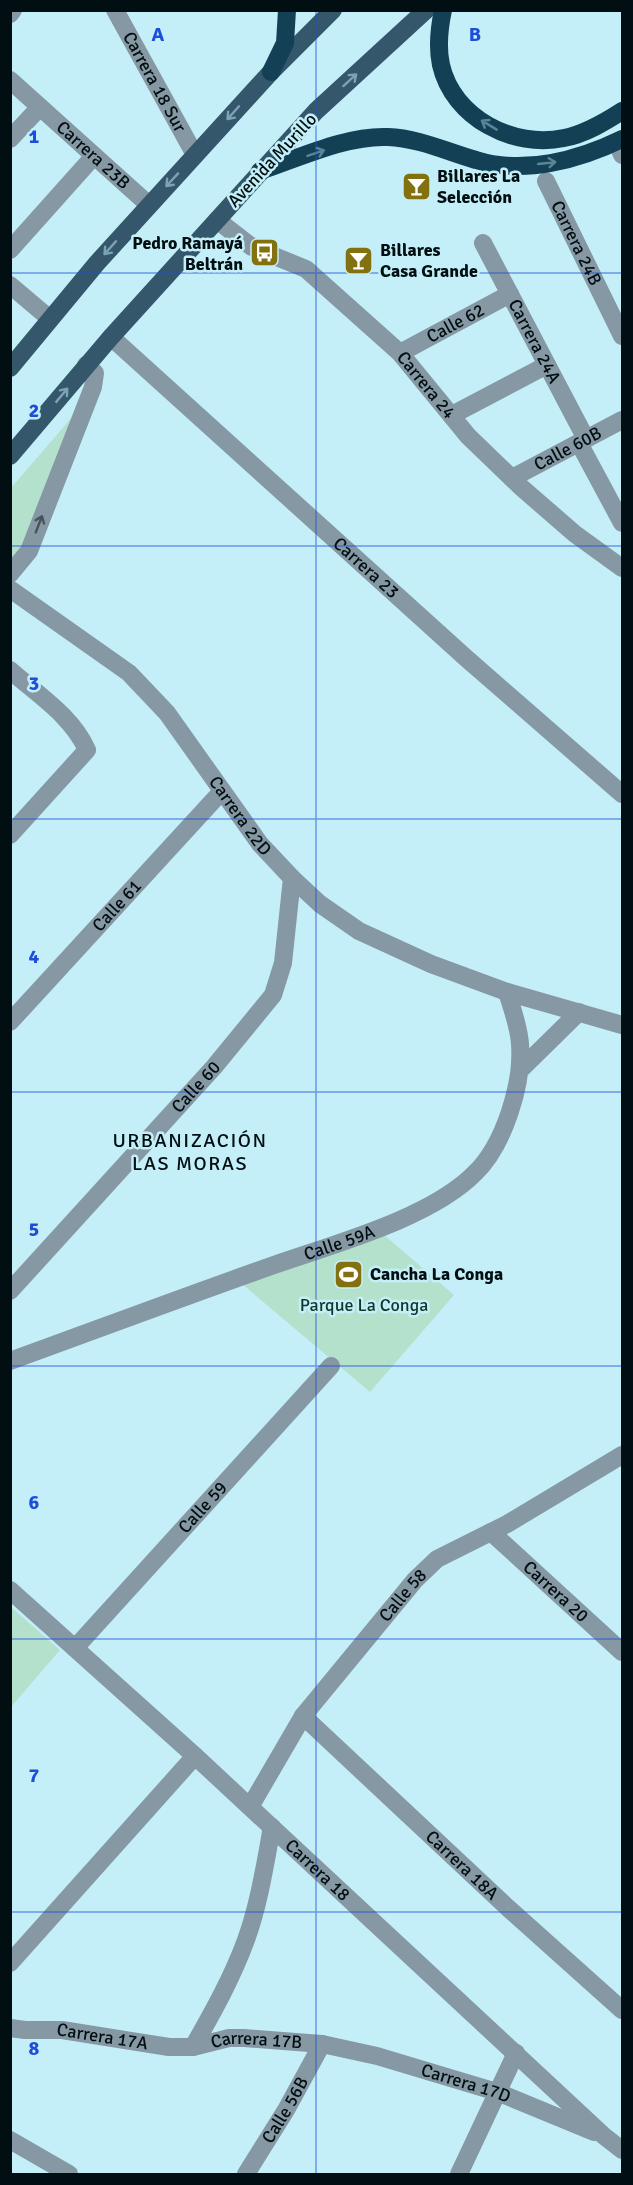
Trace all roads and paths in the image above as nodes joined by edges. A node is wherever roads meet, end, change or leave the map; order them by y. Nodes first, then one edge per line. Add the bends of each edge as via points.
1 (115, 10) edge
2 (287, 10) edge
3 (333, 10) edge
4 (426, 10) edge
5 (443, 10) edge
6 (271, 72) junction
7 (10, 80) edge
8 (40, 107) junction
9 (622, 111) edge
10 (10, 139) edge
11 (622, 148) edge
12 (195, 155) junction
13 (94, 156) junction
14 (260, 171) junction
15 (546, 181) dead end
16 (149, 205) junction
17 (217, 220) junction
18 (483, 243) dead end
19 (10, 250) edge
20 (10, 285) edge
21 (510, 294) junction
22 (49, 318) junction
23 (622, 336) edge
24 (111, 337) junction
25 (400, 353) junction
26 (86, 365) junction
27 (547, 365) junction
28 (10, 368) edge
29 (452, 415) junction
30 (622, 420) edge
31 (583, 441) junction
32 (10, 456) edge
33 (512, 478) junction
34 (622, 523) edge
35 (622, 568) edge
36 (10, 574) edge
37 (10, 589) edge
38 (10, 670) edge
39 (222, 791) junction
40 (622, 794) edge
41 (10, 835) edge
42 (292, 878) junction
43 (507, 992) junction
44 (579, 1012) junction
45 (10, 1022) edge
46 (622, 1025) edge
47 (520, 1070) junction
48 (10, 1291) edge
49 (10, 1361) edge
50 (331, 1366) dead end
51 (622, 1455) edge
52 (491, 1532) junction
53 (10, 1590) edge
54 (75, 1648) junction
55 (622, 1652) edge
56 (303, 1716) junction
57 (195, 1756) junction
58 (250, 1807) junction
59 (272, 1827) junction
60 (10, 1963) edge
61 (622, 2010) edge
62 (10, 2028) edge
63 (322, 2044) junction
64 (193, 2047) junction
65 (516, 2053) junction
66 (497, 2092) junction
67 (604, 2136) junction
68 (10, 2140) edge
69 (622, 2150) edge
70 (69, 2175) edge
71 (246, 2175) edge
72 (459, 2175) edge

1 - 12 street, Carrera 18 Sur
2 - 6 highway via 285,43
3 - 6 main road
14 -> 4 main road, Avenida Murillo via 316,111
9 -> 5 highway via 584,132 552,140 517,137 489,126 453,92 444,73 439,46
6 -> 12 main road
7 - 8 street, Carrera 23B
8 - 10 street
8 - 13 street, Carrera 23B
14 -> 11 highway via 358,139 378,137 403,139 480,162 513,166
12 -> 16 main road
13 - 16 street, Carrera 23B
13 - 19 street
14 - 17 main road, Avenida Murillo
15 - 23 street, Carrera 24B
16 -> 22 main road
17 - 24 main road, Avenida Murillo
17 - 25 street, Carrera 24 via 252,246 306,269
18 - 21 street, Carrera 24A
20 - 22 street
21 - 25 street, Calle 62
21 - 27 street, Carrera 24A
22 - 28 main road
24 - 26 main road, Avenida Murillo
24 - 40 street, Carrera 23
25 - 29 street, Carrera 24
32 -> 26 main road, Avenida Murillo
36 -> 26 street via 29,551 93,387 95,373
27 - 29 street
27 - 31 street, Carrera 24A
29 - 33 street, Carrera 24
30 - 31 street, Calle 60B
31 - 33 street, Calle 60B
31 - 34 street, Carrera 24A
33 - 35 street, Carrera 24 via 575,534
37 - 39 street, Carrera 22D via 129,673 167,712
38 - 41 street via 70,723 87,750
39 - 42 street, Carrera 22D via 260,844
39 - 45 street, Calle 61
42 - 43 street, Carrera 22D via 320,904 359,931 431,964
42 - 48 street, Calle 60 via 282,963 273,995 214,1067
43 - 44 street, Carrera 22D
43 - 47 street, Calle 59A via 520,1042
44 - 46 street, Carrera 22D
44 - 47 street
47 - 49 street, Calle 59A via 496,1144 476,1173 445,1198 382,1226
50 - 54 street, Calle 59
51 - 52 street, Calle 58
52 - 55 street, Carrera 20
52 - 56 street, Calle 58 via 437,1559 415,1580
53 - 54 street, Carrera 18
54 - 57 street, Carrera 18
56 - 58 street, Calle 58
56 - 61 street, Carrera 18A
57 - 58 street, Carrera 18
57 - 60 street
58 - 59 street, Carrera 18
59 - 64 street via 247,1937
59 - 65 street, Carrera 18
62 - 64 street, Carrera 17A via 62,2030
63 - 64 street, Carrera 17B via 244,2038
63 - 66 street, Carrera 17D
63 - 71 street, Calle 56B
65 - 66 street
65 - 67 street, Carrera 18
66 - 67 street, Carrera 17D
66 - 72 street
67 - 69 street, Carrera 18
68 - 70 street

